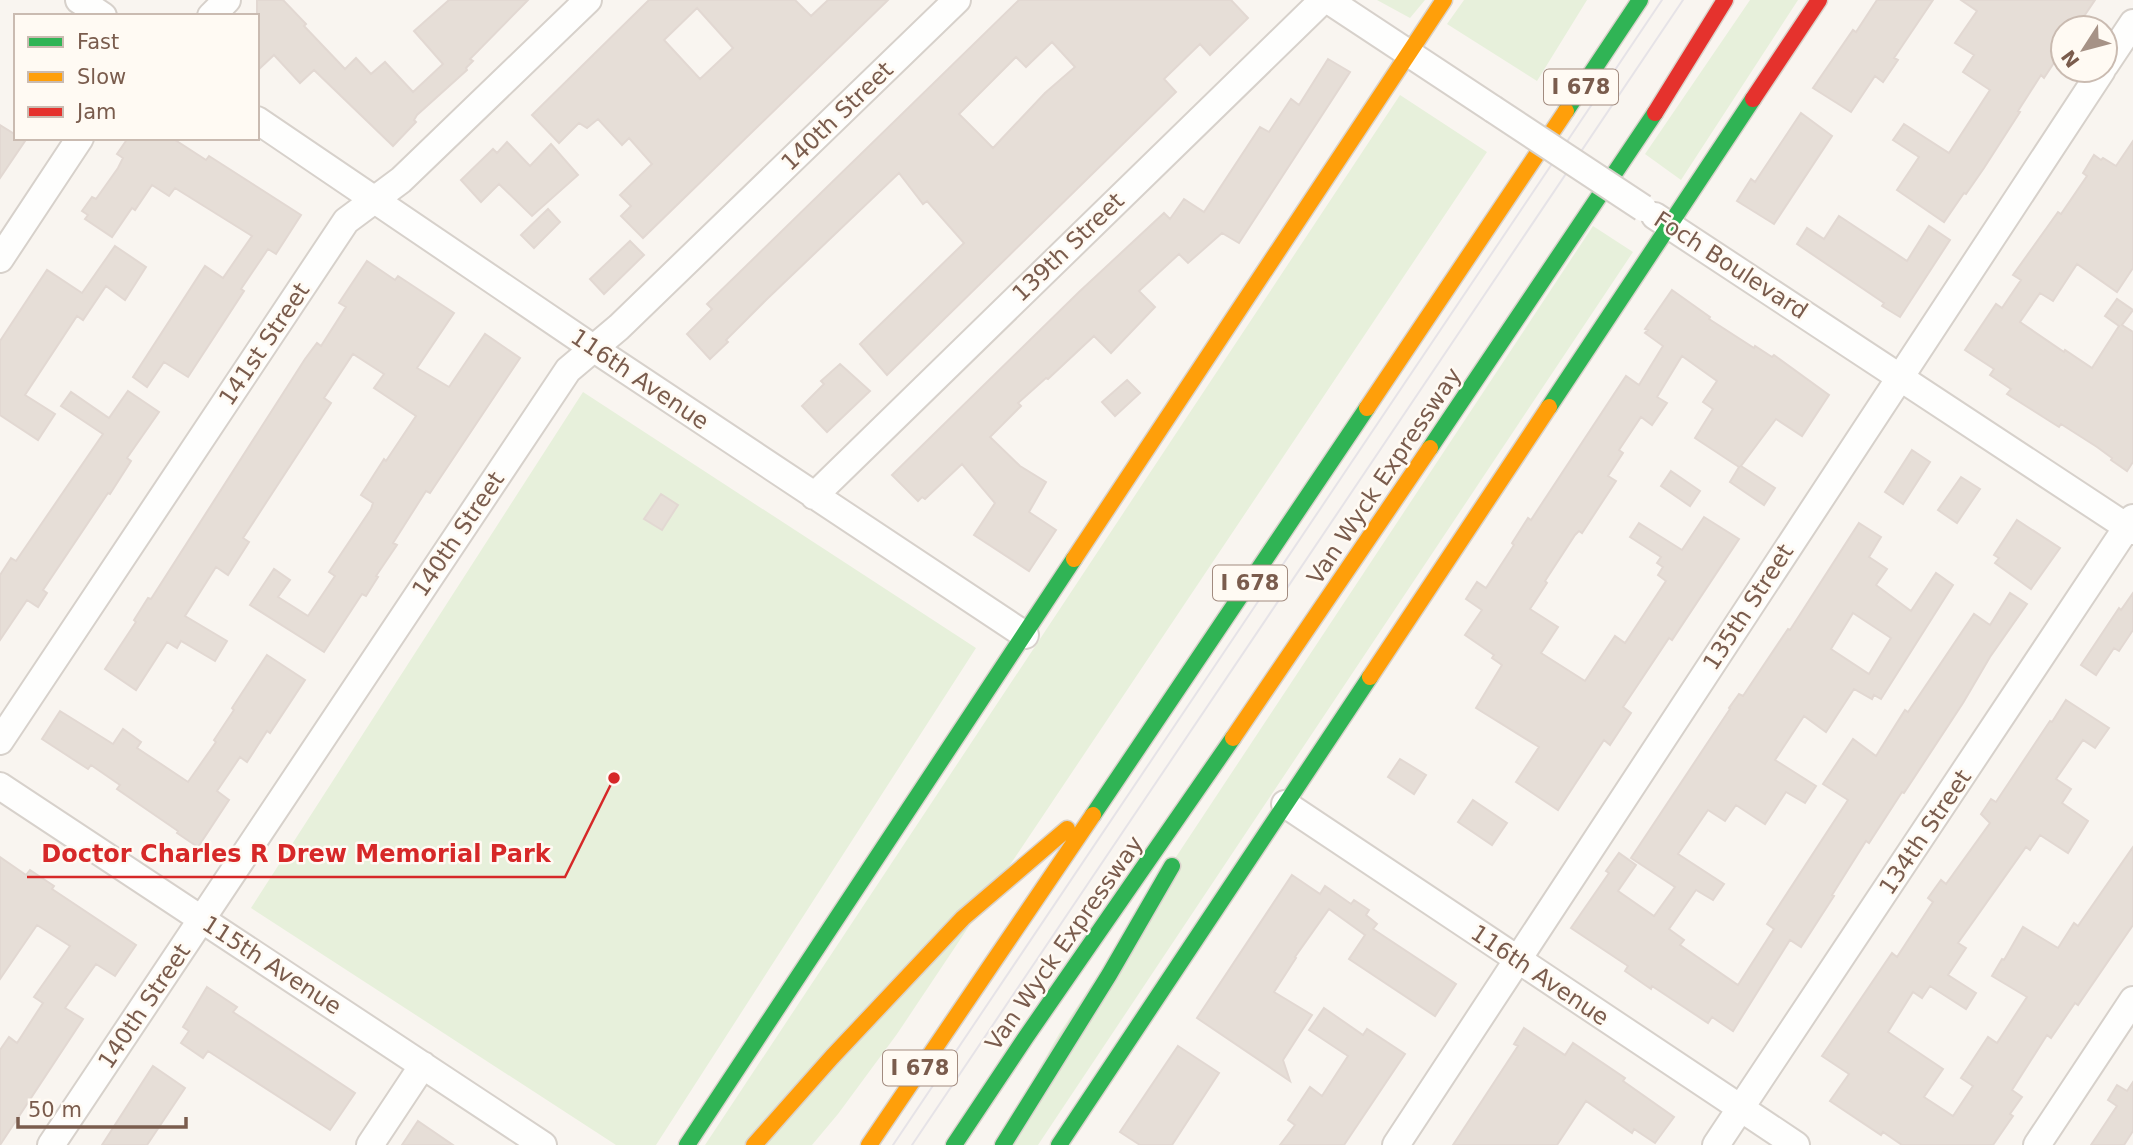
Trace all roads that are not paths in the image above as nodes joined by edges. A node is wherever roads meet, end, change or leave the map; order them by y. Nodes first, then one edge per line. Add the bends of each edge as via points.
1 (79, 0) edge
2 (227, 0) edge
3 (588, 0) edge
4 (957, 0) edge
5 (1326, 0) edge
6 (1444, 0) edge
7 (1640, 0) edge
8 (1725, 0) edge
9 (1740, 0) edge
10 (1819, 0) edge
11 (100, 14) edge
12 (213, 14) edge
13 (2133, 23) edge
14 (2119, 44) edge
15 (1409, 54) junction
16 (1568, 80) dead end
17 (2093, 84) edge
18 (1657, 109) junction
19 (259, 121) edge
20 (79, 140) edge
21 (1523, 173) junction
22 (374, 200) junction
23 (1670, 225) junction
24 (0, 259) edge
25 (593, 348) junction
26 (1900, 376) junction
27 (814, 496) junction
28 (2131, 525) edge
29 (1312, 624) junction
30 (1025, 635) junction
31 (0, 741) edge
32 (0, 786) edge
33 (1214, 794) dead end
34 (1105, 795) junction
35 (1285, 804) junction
36 (1179, 854) dead end
37 (201, 918) junction
38 (1517, 960) junction
39 (2133, 1000) edge
40 (423, 1065) junction
41 (1741, 1108) junction
42 (51, 1145) edge
43 (370, 1145) edge
44 (543, 1145) edge
45 (687, 1145) edge
46 (754, 1145) edge
47 (869, 1145) edge
48 (954, 1145) edge
49 (1003, 1145) edge
50 (1059, 1145) edge
51 (1396, 1145) edge
52 (1716, 1145) edge
53 (1796, 1145) edge
54 (2038, 1145) edge

1 - 11 street
2 - 12 street
3 - 22 street, 141st Street via 401,180
4 - 25 street, 140th Street
5 - 15 street, Foch Boulevard
5 - 27 street, 139th Street
6 - 15 main road
7 - 21 main road, Van Wyck Expressway / I 678
8 - 18 main road, Van Wyck Expressway / I 678
9 - 18 main road
10 - 23 main road
13 - 14 street
15 - 23 street, Foch Boulevard, bridge
15 - 30 main road
16 - 21 main road
17 - 26 street, 135th Street
18 - 29 main road, Van Wyck Expressway / I 678
19 - 22 street, 116th Avenue
20 - 24 street
21 - 34 main road, Van Wyck Expressway / I 678
22 - 25 street, 116th Avenue
22 - 31 street, 141st Street via 346,220
23 - 26 street, Foch Boulevard
23 - 35 main road
25 - 27 street, 116th Avenue
25 - 37 street, 140th Street via 568,370
26 - 28 street, Foch Boulevard
26 - 38 street, 135th Street
27 - 30 street, 116th Avenue
28 - 41 street, 134th Street
29 - 33 main road
29 - 48 main road, Van Wyck Expressway / I 678
30 - 45 main road
32 - 37 street, 115th Avenue
34 - 46 main road via 963,918
34 - 47 main road, Van Wyck Expressway / I 678
35 - 38 street, 116th Avenue
35 - 50 main road
36 - 49 main road
37 - 40 street, 115th Avenue
37 - 42 street, 140th Street
38 - 41 street, 116th Avenue
38 - 51 street, 135th Street
39 - 54 street
40 - 43 street
40 - 44 street, 115th Avenue
41 - 52 street, 134th Street
41 - 53 street, 116th Avenue

